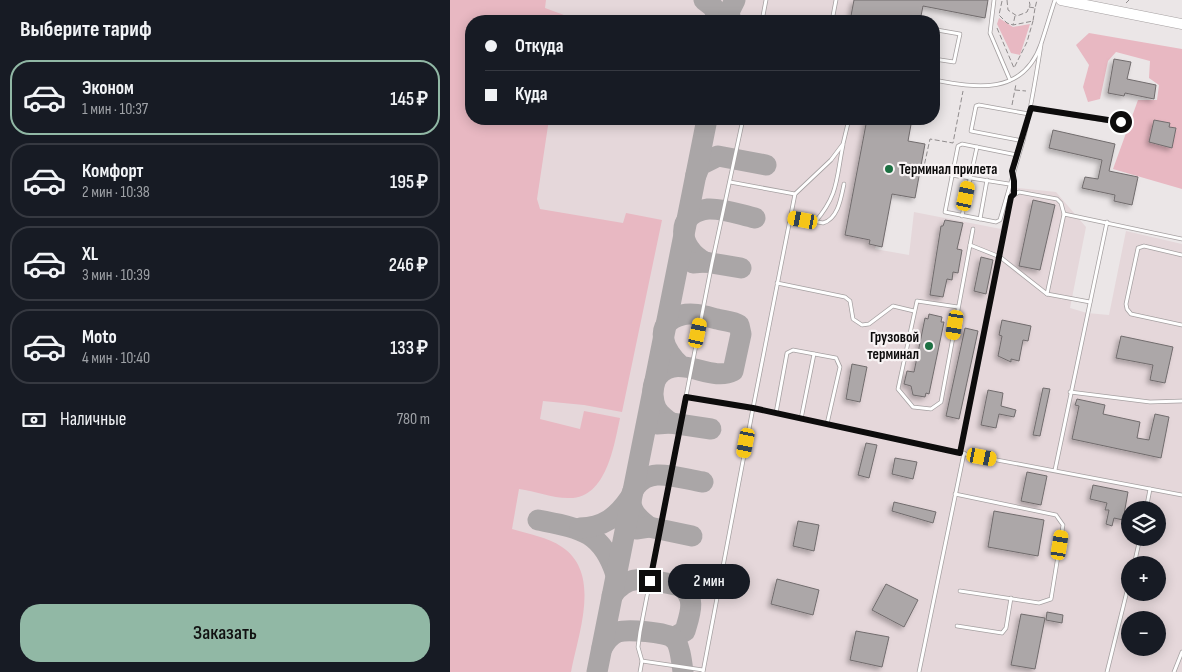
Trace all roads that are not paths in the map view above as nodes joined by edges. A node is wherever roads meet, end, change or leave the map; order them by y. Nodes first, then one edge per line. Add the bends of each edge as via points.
1 (766, 0) edge
2 (836, 0) edge
3 (994, 0) edge
4 (1055, 0) edge
5 (1061, 0) edge
6 (763, 15) edge
7 (833, 15) edge
8 (1182, 24) edge
9 (940, 31) edge
10 (1041, 45) junction
11 (940, 60) edge
12 (1010, 80) junction
13 (940, 81) edge
14 (1031, 108) junction
15 (1029, 114) junction
16 (1121, 122) dead end
17 (742, 125) edge
18 (848, 125) edge
19 (1023, 141) junction
20 (843, 144) junction
21 (977, 146) junction
22 (1017, 155) junction
23 (1012, 171) junction
24 (951, 175) junction
25 (970, 177) junction
26 (988, 180) junction
27 (730, 182) junction
28 (844, 184) dead end
29 (1009, 184) junction
30 (795, 194) junction
31 (1014, 194) junction
32 (1064, 214) junction
33 (962, 216) junction
34 (791, 217) junction
35 (980, 219) junction
36 (815, 222) junction
37 (1107, 222) junction
38 (973, 229) dead end
39 (1182, 239) edge
40 (970, 245) junction
41 (1182, 255) edge
42 (1000, 257) junction
43 (777, 283) junction
44 (1047, 294) junction
45 (1090, 302) junction
46 (958, 307) junction
47 (914, 311) junction
48 (1182, 325) edge
49 (814, 354) junction
50 (1070, 392) junction
51 (686, 397) junction
52 (1182, 401) edge
53 (753, 408) junction
54 (776, 413) junction
55 (801, 419) junction
56 (826, 424) junction
57 (962, 453) junction
58 (1055, 470) junction
59 (1150, 489) junction
60 (955, 494) junction
61 (1182, 495) edge
62 (1148, 501) edge
63 (960, 591) dead end
64 (1011, 598) junction
65 (1125, 601) edge
66 (957, 626) dead end
67 (1182, 652) edge
68 (642, 661) junction
69 (703, 671) edge
70 (640, 672) edge
71 (919, 672) edge
72 (1107, 672) edge
73 (1174, 672) edge

1 - 6 lane
2 - 7 lane
3 - 12 lane via 990,33
4 - 10 lane
5 - 8 main road
9 - 11 lane via 960,34 954,62
10 - 12 lane via 1024,70
10 - 14 lane
12 - 13 lane via 989,87
14 - 15 lane
14 - 16 lane
15 - 19 lane
15 - 19 lane via 977,105 971,131
17 - 27 lane
18 - 20 lane
19 - 22 lane
20 - 30 lane
20 - 36 lane via 838,185 827,208
21 - 22 lane
21 - 24 lane via 958,146
21 - 25 lane
22 - 23 lane
23 - 29 lane
23 - 31 lane
24 - 25 lane
24 - 33 lane via 944,210
25 - 26 lane
25 - 33 lane
26 - 29 lane
26 - 35 lane
27 - 30 lane
27 - 51 lane
28 - 36 lane via 832,219
29 - 35 lane via 1000,220
30 - 34 lane
31 - 32 lane via 1019,192 1057,199
31 - 42 lane
32 - 37 lane
32 - 44 lane
33 - 35 lane
34 - 36 lane
34 - 43 lane
37 - 39 lane
37 - 45 lane
38 - 40 lane
40 - 42 lane
40 - 46 lane
41 - 48 lane via 1144,246 1138,248 1126,304 1131,314
42 - 44 lane
42 - 57 lane
43 - 47 lane via 845,297 850,301 853,319 862,325 869,324 893,306
43 - 53 lane
44 - 45 lane
45 - 50 lane
46 - 47 lane via 916,301
46 - 47 lane via 942,398 939,405 931,410 913,406 898,389
49 - 54 lane via 793,350 787,353
49 - 55 lane
49 - 56 lane via 836,358 840,367
50 - 52 lane via 1150,402
50 - 58 lane
51 - 53 lane
51 - 68 lane via 640,632 638,650
53 - 54 lane
53 - 69 lane
54 - 55 lane
55 - 56 lane
56 - 57 lane
57 - 58 lane
57 - 60 lane
58 - 59 lane
59 - 61 lane
59 - 62 lane
60 - 64 lane via 1056,515 1062,521 1064,526 1051,599 1039,604
60 - 71 lane
63 - 64 lane
64 - 66 lane via 1006,628 1002,633
65 - 72 lane
67 - 73 lane
68 - 69 lane
68 - 70 lane

